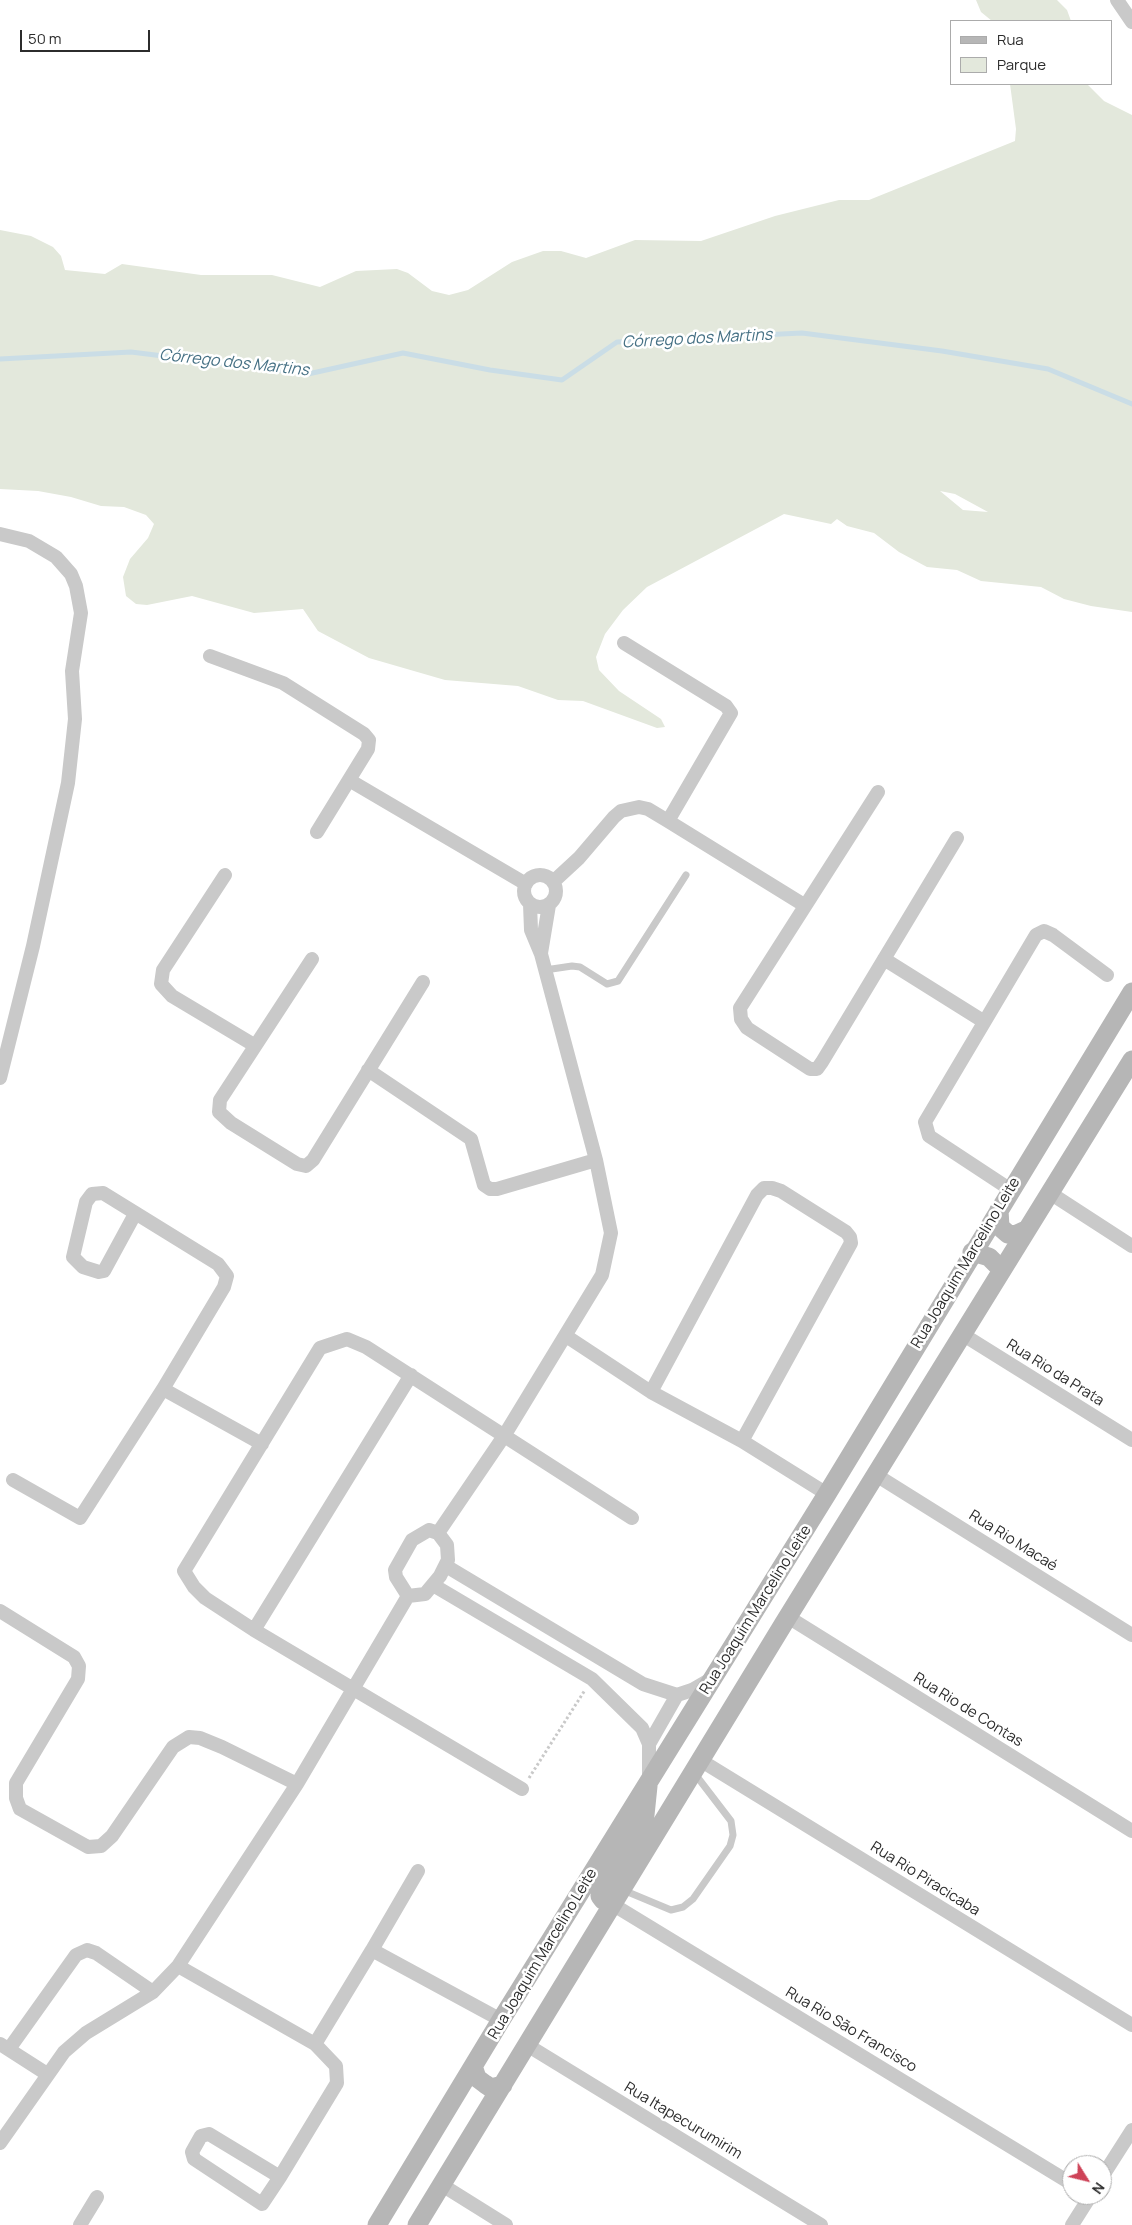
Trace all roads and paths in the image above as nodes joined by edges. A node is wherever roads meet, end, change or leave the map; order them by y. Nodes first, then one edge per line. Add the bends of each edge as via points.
1 (1117, 0) edge
2 (1132, 22) edge
3 (0, 534) edge
4 (624, 643) dead end
5 (210, 656) dead end
6 (349, 780) junction
7 (878, 792) dead end
8 (668, 821) junction
9 (317, 832) dead end
10 (957, 838) dead end
11 (225, 875) dead end
12 (686, 876) dead end
13 (549, 879) junction
14 (526, 884) junction
15 (530, 904) junction
16 (804, 904) junction
17 (549, 905) junction
18 (541, 954) junction
19 (312, 959) dead end
20 (884, 959) junction
21 (545, 970) junction
22 (1107, 975) dead end
23 (423, 982) dead end
24 (1132, 992) edge
25 (983, 1021) junction
26 (254, 1045) junction
27 (1132, 1060) edge
28 (368, 1070) junction
29 (0, 1078) edge
30 (596, 1160) junction
31 (1011, 1190) junction
32 (1050, 1193) junction
33 (999, 1210) junction
34 (135, 1214) junction
35 (1026, 1230) junction
36 (1132, 1246) edge
37 (972, 1252) junction
38 (1002, 1270) junction
39 (962, 1334) junction
40 (566, 1336) junction
41 (411, 1376) junction
42 (163, 1389) junction
43 (651, 1392) junction
44 (504, 1436) junction
45 (1132, 1440) edge
46 (742, 1441) junction
47 (262, 1444) junction
48 (876, 1475) junction
49 (13, 1480) dead end
50 (828, 1494) junction
51 (632, 1518) dead end
52 (438, 1533) junction
53 (446, 1566) junction
54 (771, 1584) junction
55 (433, 1585) junction
56 (408, 1596) junction
57 (0, 1611) edge
58 (788, 1617) junction
59 (254, 1630) junction
60 (1132, 1635) edge
61 (716, 1676) junction
62 (592, 1679) junction
63 (352, 1688) junction
64 (677, 1695) junction
65 (719, 1729) junction
66 (649, 1744) junction
67 (697, 1765) junction
68 (649, 1780) junction
69 (297, 1784) junction
70 (522, 1789) joint
71 (1132, 1830) edge
72 (418, 1871) dead end
73 (617, 1897) junction
74 (372, 1950) junction
75 (178, 1966) junction
76 (153, 1992) junction
77 (501, 2020) junction
78 (1132, 2025) edge
79 (315, 2044) junction
80 (527, 2045) junction
81 (4, 2047) edge
82 (474, 2069) junction
83 (47, 2074) junction
84 (504, 2086) junction
85 (438, 2128) junction
86 (1132, 2130) edge
87 (0, 2143) edge
88 (465, 2146) junction
89 (1112, 2161) edge
90 (280, 2177) junction
91 (1062, 2178) edge
92 (442, 2185) junction
93 (97, 2196) dead end
94 (1084, 2205) edge
95 (80, 2225) edge
96 (377, 2225) edge
97 (417, 2225) edge
98 (506, 2225) edge
99 (821, 2225) edge
100 (1072, 2225) edge

1 - 2 street
3 - 29 street via 28,541 56,558 71,574 81,613 72,671 75,719 68,783
4 - 8 street via 726,706 732,713
5 - 6 street via 283,683 364,734 369,740 368,749
6 - 9 street
6 - 14 street
7 - 16 street
8 - 13 street via 639,807 621,811 579,858
8 - 16 street
10 - 20 street
11 - 26 street via 163,970 161,984 172,996
12 - 21 lane via 618,981 607,984 580,967
13 - 14 street via 534,876
13 - 17 street via 555,897
14 - 15 street via 524,895
15 - 17 street via 539,907
15 - 18 street via 531,930
16 - 20 street via 740,1008 746,1028 810,1069 817,1069
17 - 18 street
18 - 21 street
19 - 26 street
20 - 25 street
21 - 30 street
22 - 25 street via 1044,931 1036,935
23 - 28 street
24 - 31 main road, Rua Joaquim Marcelino Leite
25 - 31 street via 925,1122 929,1136
26 - 28 street via 220,1100 220,1112 231,1123 297,1164 306,1166 313,1160
27 - 32 main road, Rua Joaquim Marcelino Leite
28 - 30 street via 471,1139 484,1185 490,1189
30 - 40 street via 611,1234 602,1275
31 - 33 main road, Rua Joaquim Marcelino Leite
32 - 35 main road, Rua Joaquim Marcelino Leite
32 - 36 street
33 - 35 main road via 1000,1227 1008,1234
33 - 37 main road, Rua Joaquim Marcelino Leite
34 - 34 street via 102,1194 92,1194 86,1202 74,1257 79,1264 104,1271
34 - 42 street via 218,1264 227,1276 224,1287
35 - 38 main road, Rua Joaquim Marcelino Leite
37 - 38 main road via 989,1257
37 - 50 main road, Rua Joaquim Marcelino Leite
38 - 39 main road, Rua Joaquim Marcelino Leite
39 - 45 street, Rua Rio da Prata
39 - 48 main road, Rua Joaquim Marcelino Leite
40 - 43 street
40 - 44 street
41 - 44 street
41 - 47 street via 366,1347 347,1339 320,1348
41 - 59 street
42 - 47 street
42 - 49 street via 80,1518
43 - 46 street
43 - 46 street via 757,1195 764,1188 781,1191 846,1232 850,1244
44 - 51 street
44 - 52 street
46 - 50 street
47 - 59 street via 184,1571 205,1598
48 - 58 main road, Rua Joaquim Marcelino Leite
48 - 60 street, Rua Rio Macaé
50 - 54 main road, Rua Joaquim Marcelino Leite
52 - 53 street via 447,1545
52 - 56 street via 430,1530 412,1540 395,1570
53 - 55 street
53 - 64 street via 643,1684
54 - 61 main road, Rua Joaquim Marcelino Leite
54 - 65 main road via 781,1590 785,1598 783,1607 730,1692
55 - 56 street via 425,1594
55 - 62 street
56 - 63 street
57 - 69 street via 74,1657 80,1666 78,1678 16,1783 20,1809 88,1847 101,1846 112,1836 173,1747 189,1737 222,1747
58 - 65 main road, Rua Joaquim Marcelino Leite
58 - 71 street, Rua Rio de Contas
59 - 63 street
61 - 64 street
61 - 68 main road, Rua Joaquim Marcelino Leite
62 - 66 street via 642,1728
62 - 70 path
63 - 69 street
63 - 70 street
64 - 66 street
65 - 67 main road, Rua Joaquim Marcelino Leite
66 - 68 street
67 - 73 main road, Rua Joaquim Marcelino Leite
67 - 73 lane via 731,1821 733,1835 730,1846 693,1899 683,1907 671,1910
67 - 78 street, Rua Rio Piracicaba
68 - 73 main road via 645,1814 601,1888 603,1900
68 - 77 main road, Rua Joaquim Marcelino Leite
69 - 75 street
72 - 74 street
73 - 80 main road, Rua Joaquim Marcelino Leite
73 - 91 street, Rua Rio São Francisco
74 - 77 street
74 - 79 street
75 - 76 street
75 - 79 street
76 - 81 street via 87,1950 76,1955
76 - 83 street via 86,2033 64,2052
77 - 82 main road, Rua Joaquim Marcelino Leite
79 - 90 street via 336,2066 337,2083
80 - 84 main road, Rua Joaquim Marcelino Leite
80 - 99 street, Rua Itapecurumirim
81 - 83 street
82 - 84 main road via 477,2078 491,2088
82 - 85 main road, Rua Joaquim Marcelino Leite
83 - 87 street
84 - 88 main road, Rua Joaquim Marcelino Leite
85 - 88 main road via 458,2134
85 - 96 main road, Rua Joaquim Marcelino Leite
86 - 89 street
88 - 92 main road, Rua Joaquim Marcelino Leite
90 - 90 street via 262,2204 194,2159 192,2152 200,2136 209,2134
92 - 97 main road, Rua Joaquim Marcelino Leite
92 - 98 street
93 - 95 street
94 - 100 street

